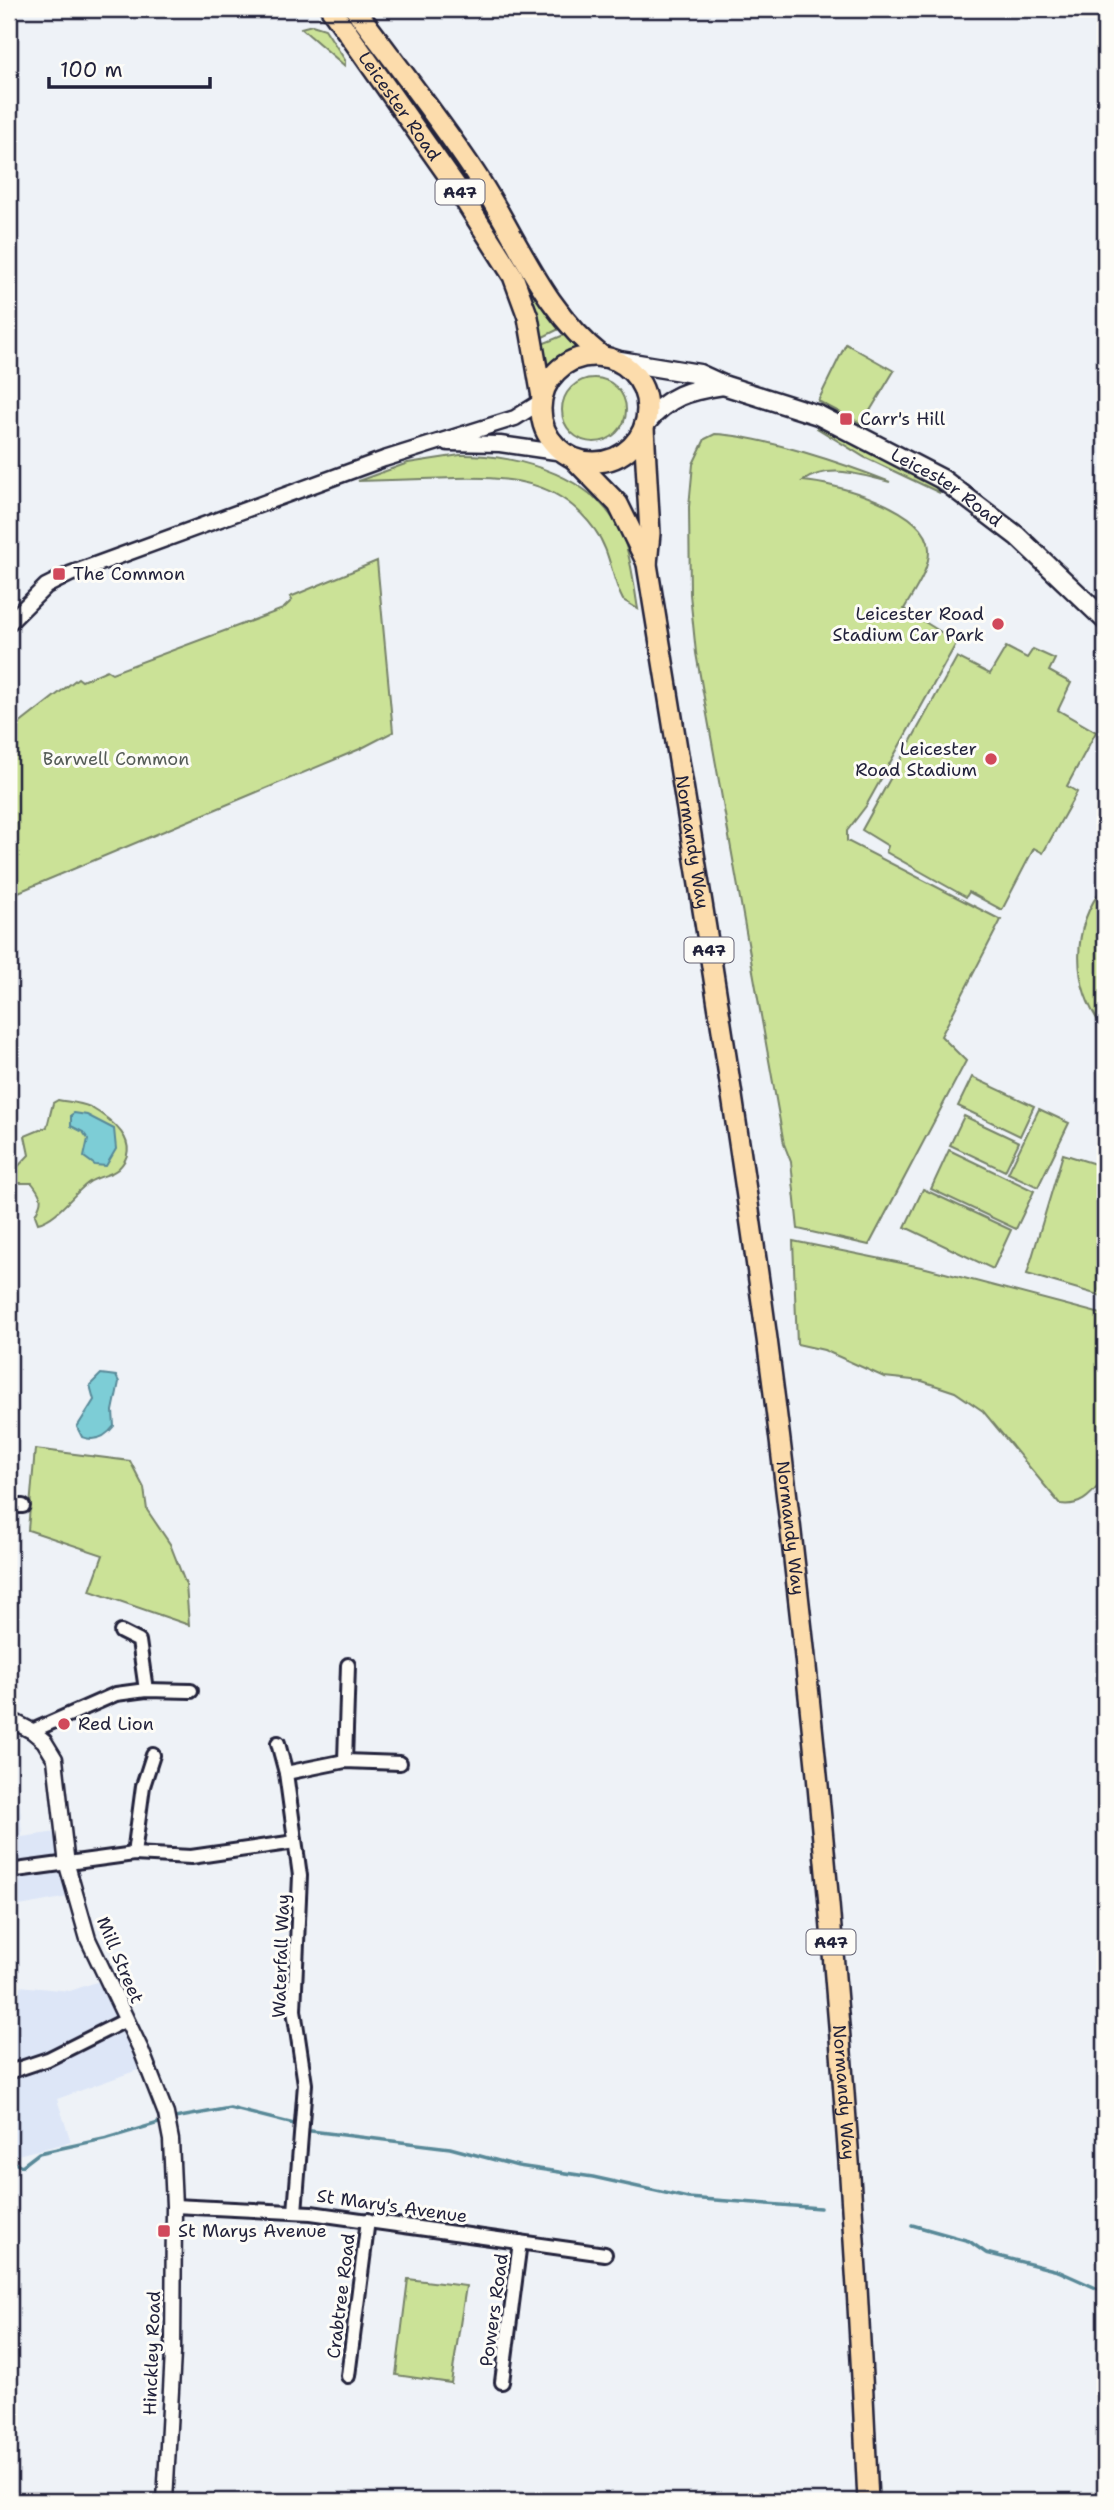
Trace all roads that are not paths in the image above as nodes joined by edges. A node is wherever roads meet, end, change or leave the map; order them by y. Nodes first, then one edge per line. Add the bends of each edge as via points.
1 (331, 9) edge
2 (355, 9) edge
3 (609, 358) junction
4 (723, 385) junction
5 (542, 399) junction
6 (645, 426) junction
7 (429, 445) junction
8 (569, 456) junction
9 (648, 564) junction
10 (1105, 620) edge
11 (9, 622) edge
12 (9, 1506) edge
13 (23, 1506) dead end
14 (121, 1632) dead end
15 (348, 1665) dead end
16 (146, 1690) junction
17 (191, 1691) dead end
18 (9, 1719) edge
19 (33, 1731) junction
20 (278, 1744) dead end
21 (153, 1755) dead end
22 (345, 1761) junction
23 (400, 1763) dead end
24 (286, 1773) junction
25 (295, 1842) junction
26 (134, 1854) junction
27 (67, 1864) junction
28 (9, 1871) edge
29 (125, 2020) junction
30 (9, 2072) edge
31 (174, 2206) junction
32 (295, 2212) junction
33 (368, 2220) junction
34 (520, 2242) junction
35 (605, 2254) dead end
36 (348, 2376) dead end
37 (502, 2382) dead end
38 (165, 2501) edge
39 (868, 2501) edge

1 - 5 main road, Leicester Road / A47 via 513,276 528,317
2 - 3 main road, Leicester Road / A47 via 476,174 551,303 581,340
3 - 4 main road, Leicester Road via 699,373
3 - 5 main road via 587,356 560,369
3 - 6 main road via 633,373 642,386 647,401
4 - 6 main road, Leicester Road via 687,390 671,398
4 - 10 main road, Leicester Road via 818,415 942,479 1017,536
5 - 7 street via 515,418
5 - 8 main road via 545,430
6 - 8 main road via 633,446 617,458 602,463
6 - 9 main road, Normandy Way / A47
7 - 8 street via 474,442
7 - 11 street via 70,574 46,586
8 - 9 main road, Normandy Way / A47 via 618,504
9 - 39 main road, Normandy Way / A47 via 773,1385 834,1976 853,2210
12 - 13 street
14 - 16 street via 139,1641
15 - 22 street
16 - 17 street
16 - 19 street via 116,1694
18 - 19 street
19 - 27 street, Mill Street via 55,1759
20 - 24 street, Waterfall Way
21 - 26 street via 143,1786
22 - 23 street
22 - 24 street
24 - 25 street, Waterfall Way
25 - 26 street via 191,1857
25 - 32 street, Waterfall Way via 300,1895 294,2010 305,2084
26 - 27 street
27 - 28 street
27 - 29 street, Mill Street via 88,1939
29 - 30 street via 48,2059
29 - 31 street, Mill Street via 166,2114
31 - 32 street, St Mary's Avenue
31 - 38 street, Hinckley Road
32 - 33 street, St Mary's Avenue
33 - 34 street, St Mary's Avenue
33 - 36 street, Crabtree Road
34 - 35 street, St Mary's Avenue
34 - 37 street, Powers Road

